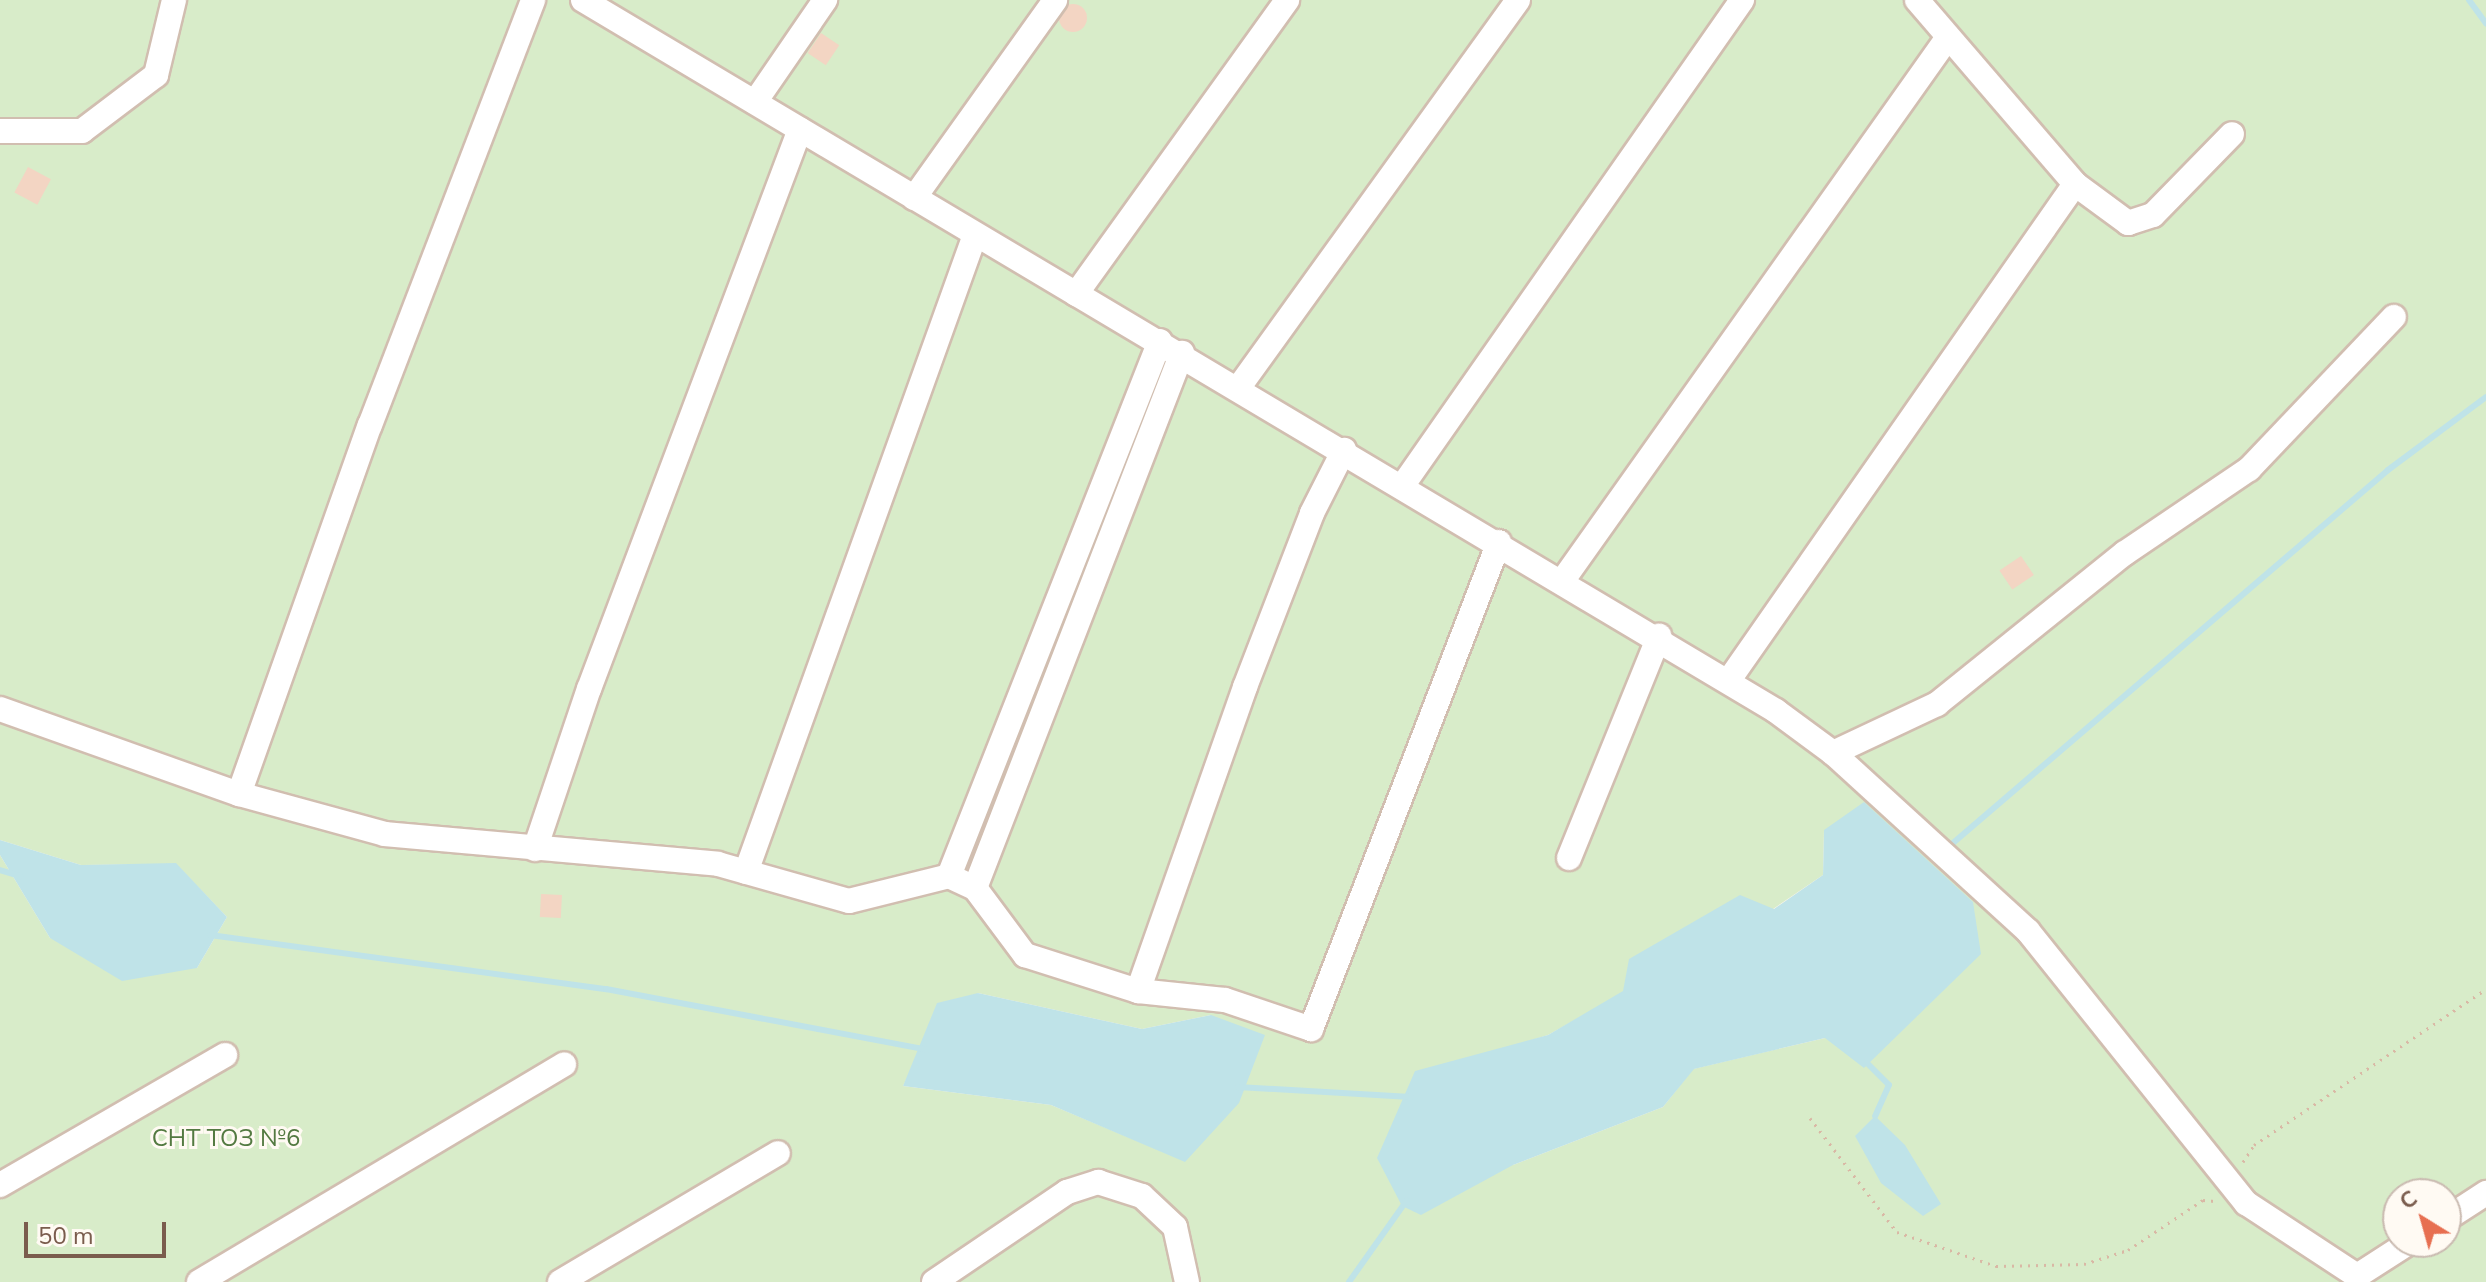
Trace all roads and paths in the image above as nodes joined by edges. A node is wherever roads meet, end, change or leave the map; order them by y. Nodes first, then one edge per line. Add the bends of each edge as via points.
1 (174, 0) edge
2 (533, 0) edge
3 (825, 0) edge
4 (1055, 0) edge
5 (1287, 0) edge
6 (1518, 0) edge
7 (1742, 0) edge
8 (1917, 0) edge
9 (594, 3) edge
10 (1946, 40) junction
11 (755, 102) junction
12 (800, 129) junction
13 (0, 131) edge
14 (2232, 134) dead end
15 (2075, 184) junction
16 (914, 198) junction
17 (975, 235) junction
18 (1076, 294) junction
19 (2394, 317) dead end
20 (1160, 341) junction
21 (1182, 353) junction
22 (1239, 387) junction
23 (1344, 450) junction
24 (1403, 485) junction
25 (1499, 542) junction
26 (1563, 580) junction
27 (1659, 636) junction
28 (1729, 680) junction
29 (0, 709) edge
30 (1833, 753) junction
31 (239, 794) junction
32 (535, 849) junction
33 (1569, 858) dead end
34 (746, 872) junction
35 (949, 876) junction
36 (975, 888) junction
37 (2486, 989) edge
38 (1138, 991) junction
39 (225, 1055) dead end
40 (564, 1064) dead end
41 (1810, 1118) dead end
42 (778, 1153) dead end
43 (2230, 1182) junction
44 (0, 1185) edge
45 (2486, 1193) edge
46 (2246, 1203) junction
47 (2462, 1209) edge
48 (2385, 1258) edge
49 (199, 1282) edge
50 (560, 1282) edge
51 (934, 1282) edge
52 (1187, 1282) edge

1 - 13 street via 156,75 82,131
2 - 31 street via 370,425
3 - 11 street
4 - 16 street
5 - 18 street
6 - 22 street
7 - 24 street
8 - 10 street
9 - 11 street
10 - 15 street
10 - 26 street
11 - 12 street
12 - 16 street
12 - 32 street
14 - 15 street via 2139,223 2116,218
15 - 28 street
16 - 17 street
17 - 18 street
17 - 34 street
18 - 20 street
19 - 30 street via 2249,469 2125,553 1937,704
20 - 21 street
20 - 35 street
21 - 22 street
21 - 36 street
22 - 23 street
23 - 24 street
23 - 38 street via 1312,513 1256,658
24 - 25 street
25 - 26 street
25 - 38 street via 1311,1029 1225,1000
26 - 27 street
27 - 28 street
27 - 33 street
28 - 30 street
29 - 31 street
30 - 43 street via 2028,931
31 - 32 street via 371,832
32 - 34 street via 718,864
34 - 35 street via 849,901
35 - 36 street
36 - 38 street via 1025,955
37 - 43 path via 2254,1145
39 - 44 street
40 - 49 street
41 - 46 path via 1897,1232 1996,1266 2084,1264 2128,1250 2203,1200
42 - 50 street
43 - 46 street
45 - 47 street
46 - 48 street via 2357,1276
51 - 52 street via 1067,1192 1098,1182 1142,1196 1175,1227

